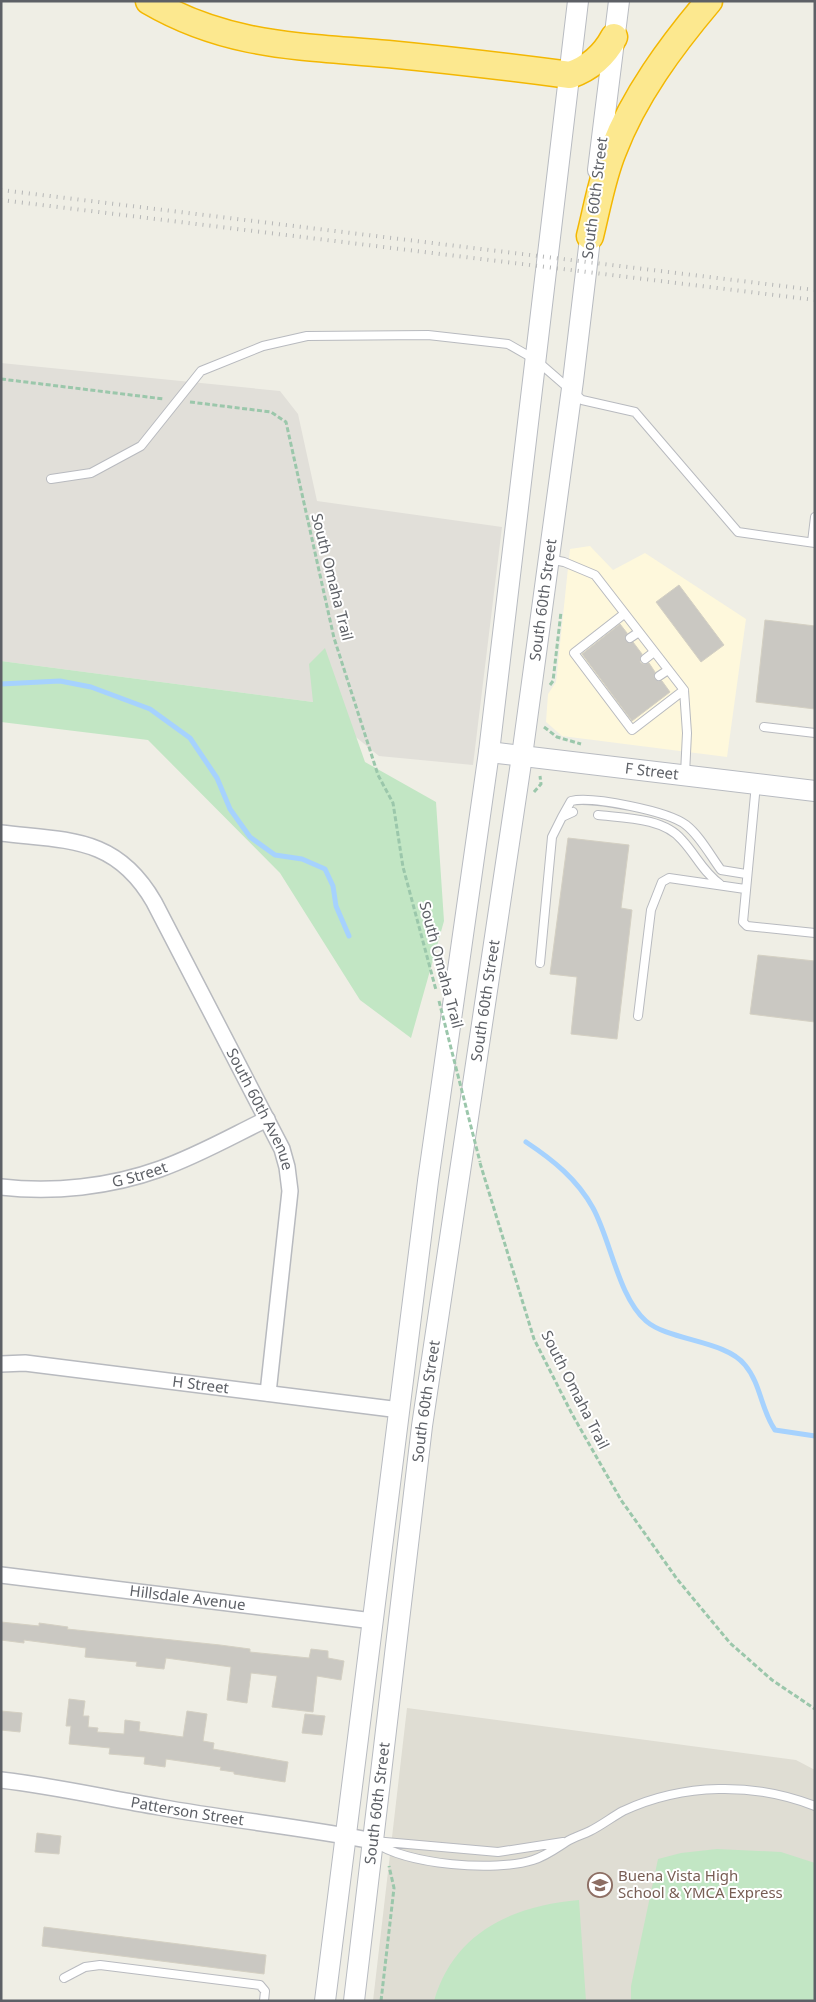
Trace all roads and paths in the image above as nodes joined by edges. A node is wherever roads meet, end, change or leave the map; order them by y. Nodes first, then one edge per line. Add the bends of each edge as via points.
1 (149, 1) edge
2 (578, 1) edge
3 (619, 1) edge
4 (709, 1) edge
5 (614, 38) junction
6 (570, 75) junction
7 (590, 236) junction
8 (536, 360) junction
9 (1, 379) edge
10 (571, 392) junction
11 (179, 401) junction
12 (51, 479) dead end
13 (815, 517) edge
14 (813, 542) edge
15 (549, 560) junction
16 (624, 614) junction
17 (638, 632) junction
18 (630, 638) dead end
19 (654, 652) junction
20 (645, 659) dead end
21 (668, 670) junction
22 (659, 676) dead end
23 (684, 690) junction
24 (764, 727) dead end
25 (815, 733) edge
26 (489, 752) junction
27 (522, 756) junction
28 (685, 776) junction
29 (756, 784) junction
30 (815, 792) edge
31 (574, 812) dead end
32 (598, 815) dead end
33 (562, 817) junction
34 (1, 833) edge
35 (746, 874) junction
36 (722, 885) junction
37 (745, 889) junction
38 (815, 933) edge
39 (540, 963) dead end
40 (638, 1016) dead end
41 (267, 1119) junction
42 (1, 1187) edge
43 (1, 1364) edge
44 (268, 1393) junction
45 (400, 1410) junction
46 (1, 1575) edge
47 (374, 1621) junction
48 (815, 1709) edge
49 (1, 1780) edge
50 (815, 1806) edge
51 (346, 1836) junction
52 (568, 1841) junction
53 (379, 1845) junction
54 (64, 1978) dead end
55 (264, 2001) edge
56 (325, 2001) edge
57 (354, 2001) edge
58 (381, 2001) edge

1 - 6 highway via 206,28 259,42
2 - 6 main road, South 60th Street
3 - 5 main road, South 60th Street
4 - 7 highway via 662,61 626,122 613,152
5 - 6 highway via 600,58
5 - 7 main road, South 60th Street
6 - 8 main road, South 60th Street
7 - 10 main road, South 60th Street
8 - 10 lane
8 - 11 lane via 508,344 437,336 308,336 263,346 201,371
8 - 26 main road, South 60th Street
9 - 11 path, South Omaha Trail
10 - 14 lane via 582,400 635,412 738,532
10 - 15 main road, South 60th Street
11 - 12 lane via 141,446 91,473
11 - 48 path, South Omaha Trail, bridge via 271,412 286,422 334,638 378,775 394,802 403,867 480,1162 534,1339 620,1500 677,1579 730,1643 772,1680
13 - 14 lane
15 - 16 lane via 564,562 595,575
15 - 27 main road, South 60th Street
16 - 17 lane
16 - 23 lane via 574,653 618,707 632,730
17 - 18 lane
17 - 19 lane
19 - 20 lane
19 - 21 lane
21 - 22 lane
21 - 23 lane
23 - 28 lane
24 - 25 lane
26 - 27 main road, F Street
26 - 45 main road, South 60th Street via 428,1182
27 - 28 main road, F Street
27 - 53 main road, South 60th Street via 422,1426
28 - 29 main road, F Street
29 - 30 main road, F Street
29 - 35 lane
31 - 33 lane
32 - 36 lane via 669,829 682,839 707,875
33 - 35 lane via 570,801 580,799 673,817 687,826 721,870
33 - 39 lane via 552,837
34 - 41 street, South 60th Avenue via 80,842 116,858 140,880
35 - 37 lane
36 - 37 lane
36 - 40 lane via 669,878 659,887 651,910
37 - 38 lane via 743,922 747,926
41 - 42 street, G Street via 159,1170 54,1189
41 - 44 street, South 60th Avenue via 282,1149 290,1191
43 - 44 street, H Street via 25,1362
44 - 45 street, H Street
45 - 47 main road, South 60th Street
46 - 47 street, Hillsdale Avenue
47 - 51 main road, South 60th Street
49 - 51 street, Patterson Street
50 - 52 lane via 751,1789 704,1790 637,1806
51 - 53 street, Patterson Street
51 - 56 main road, South 60th Street
52 - 53 lane via 498,1852
52 - 53 lane via 532,1860 499,1865 437,1861
53 - 57 main road, South 60th Street
53 - 58 path via 394,1888
54 - 55 lane via 85,1967 100,1965 260,1985 265,1991

